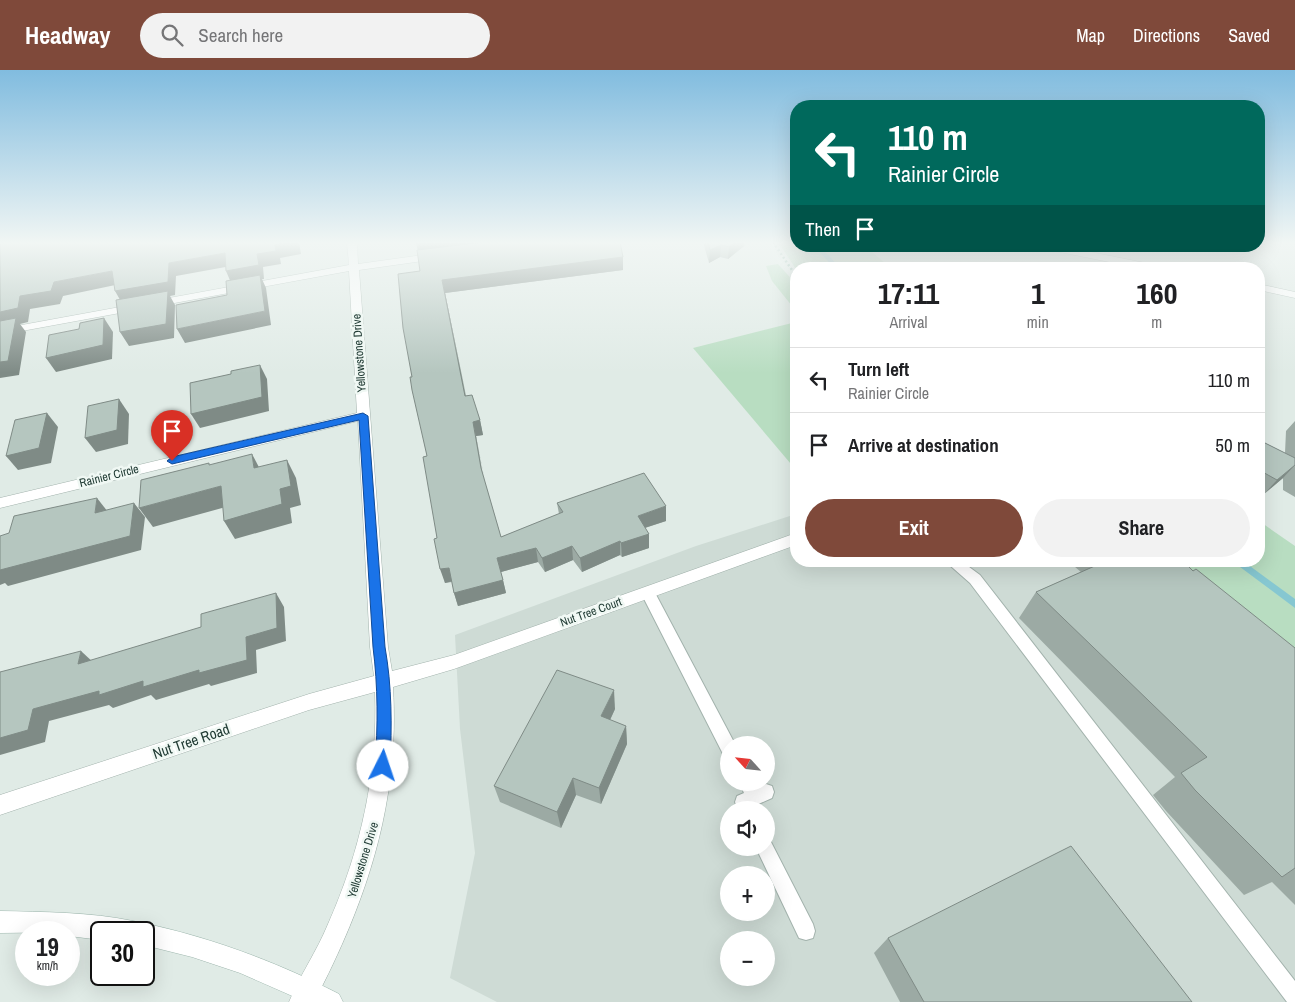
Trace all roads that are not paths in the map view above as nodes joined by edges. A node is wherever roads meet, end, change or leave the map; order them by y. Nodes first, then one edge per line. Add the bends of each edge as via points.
1 (249, 285) edge
2 (355, 285) edge
3 (1265, 288) edge
4 (1295, 295) edge
5 (0, 332) edge
6 (363, 416) junction
7 (0, 503) edge
8 (790, 541) edge
9 (959, 567) edge
10 (648, 592) junction
11 (384, 682) junction
12 (722, 736) edge
13 (0, 805) edge
14 (769, 856) edge
15 (0, 922) edge
16 (90, 927) edge
17 (806, 931) dead end
18 (155, 936) edge
19 (305, 996) edge
20 (1295, 996) edge
21 (331, 1002) edge

1 - 5 street
2 - 6 street, Yellowstone Drive
3 - 4 street
6 - 7 street, Rainier Circle
6 - 11 street, Yellowstone Drive
8 - 10 street, Nut Tree Court
9 - 20 lane via 975,579
10 - 11 street, Nut Tree Court via 454,662
10 - 12 lane
11 - 13 street, Nut Tree Road via 309,702
11 - 19 street, Yellowstone Drive via 384,748 376,818 364,864 343,921
14 - 17 lane
15 - 16 street
18 - 19 street via 251,966
19 - 21 street

